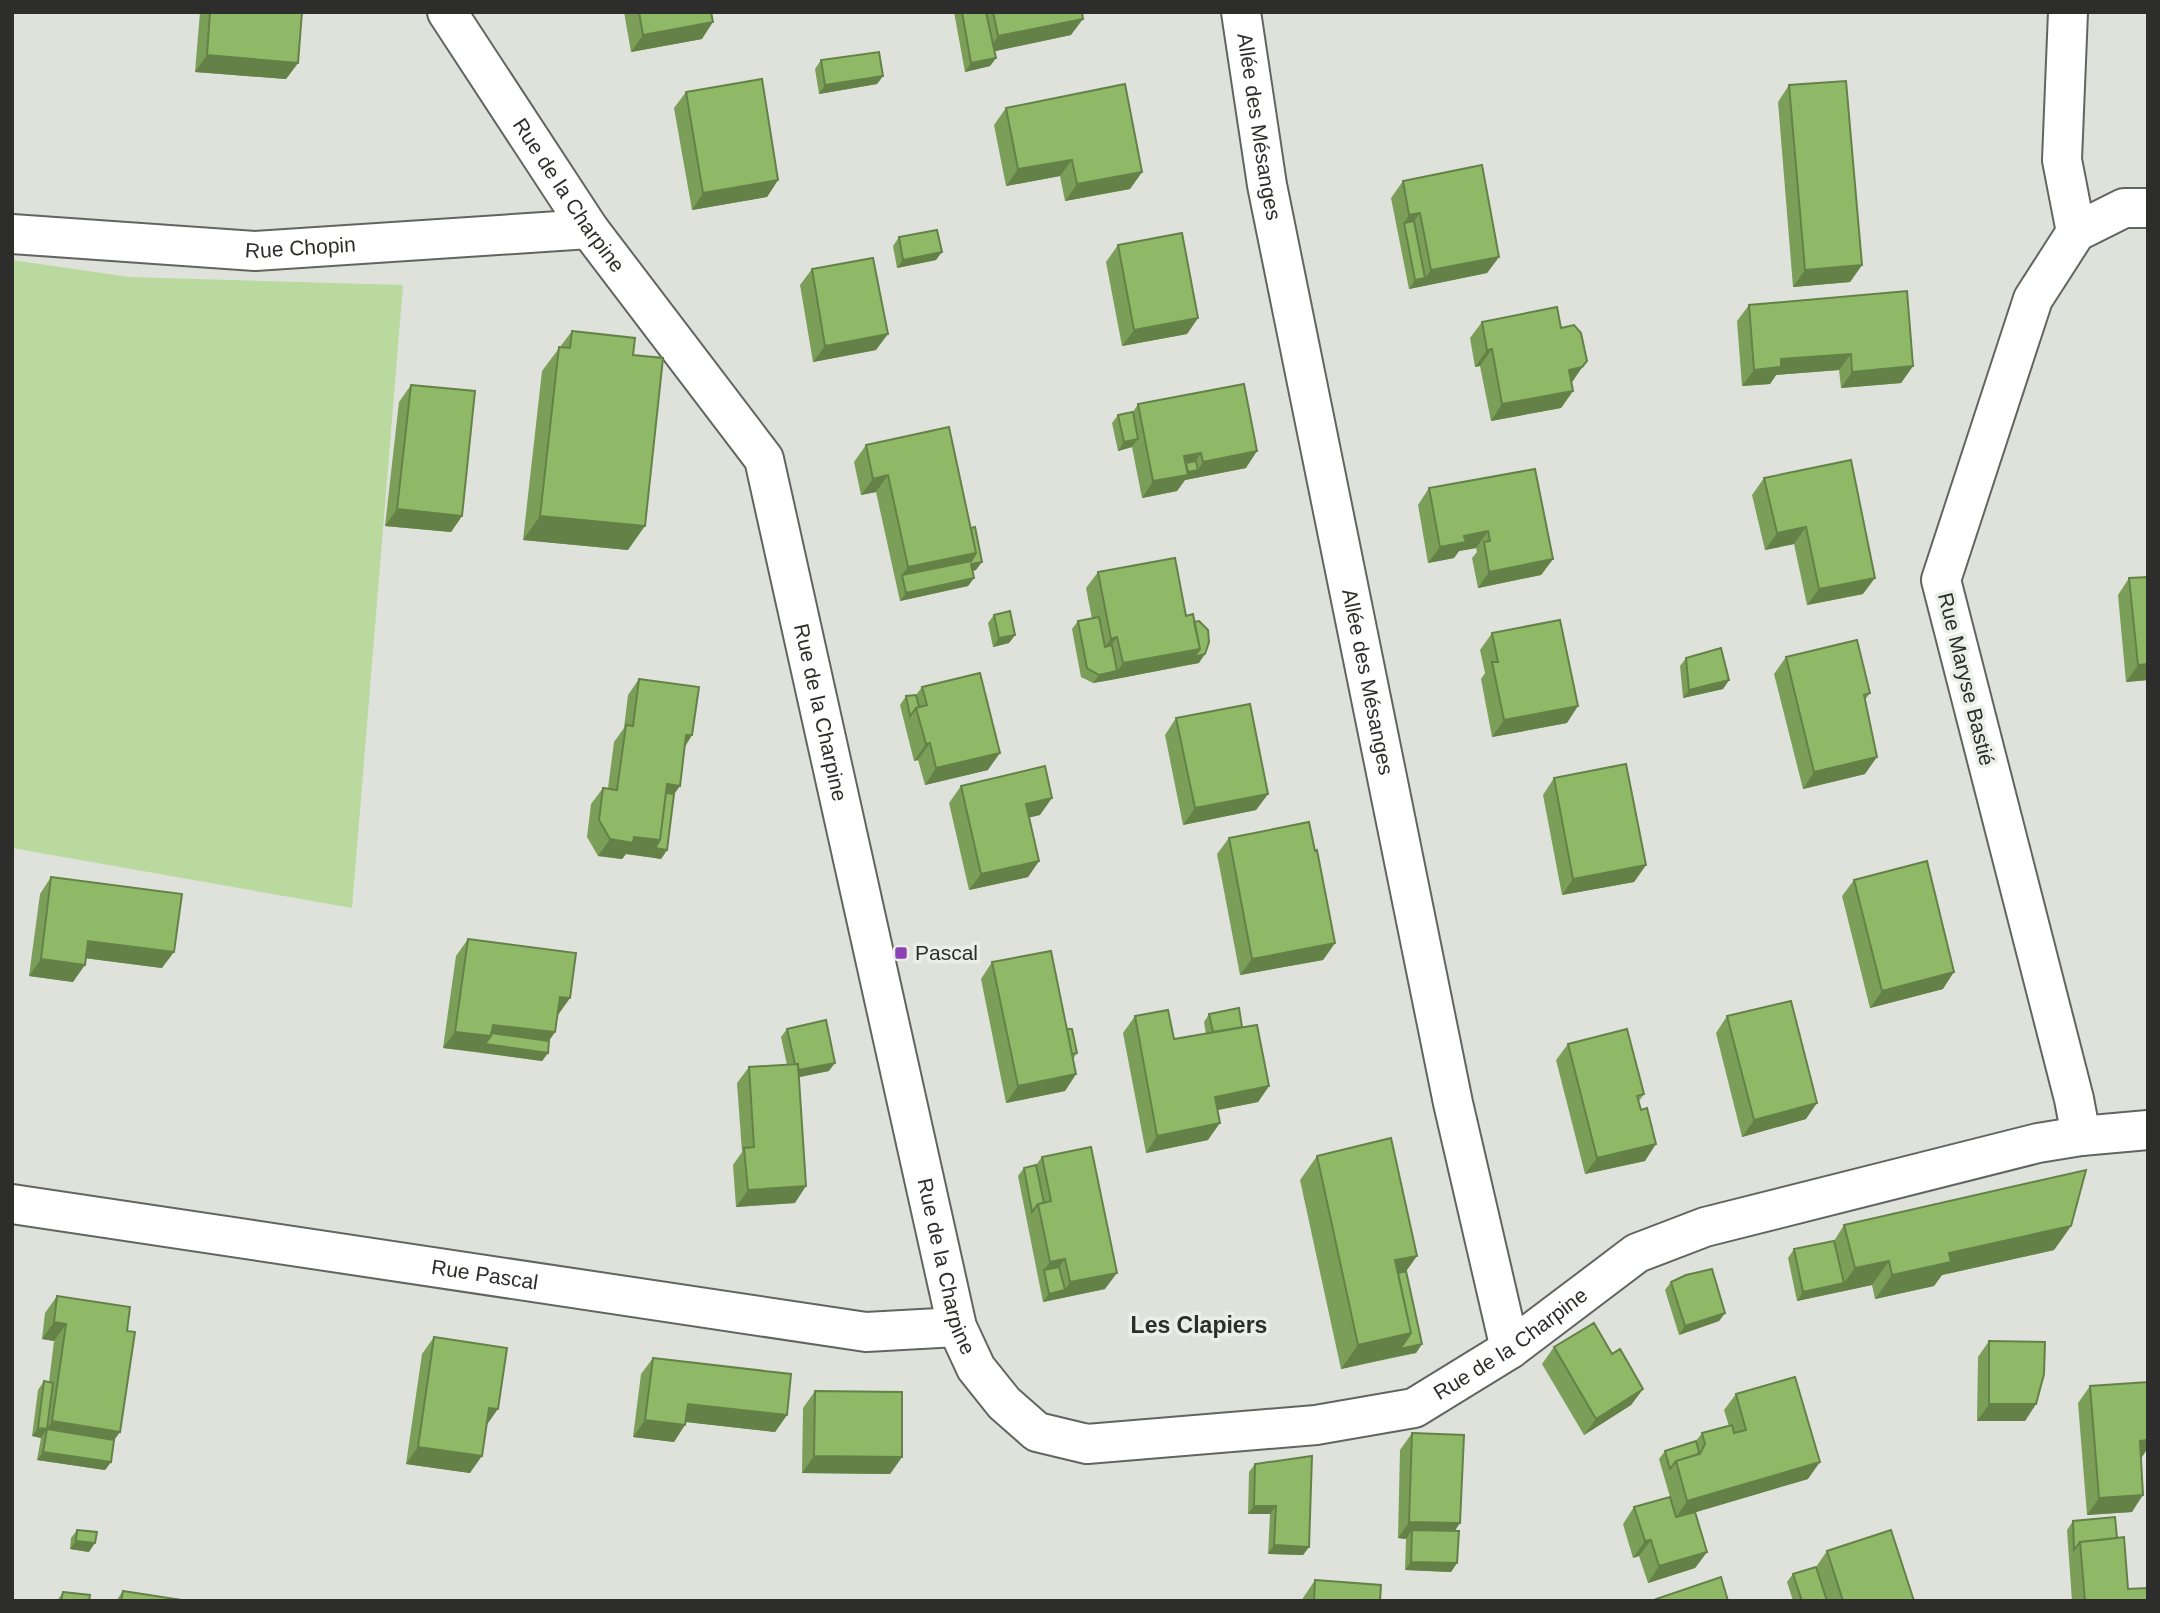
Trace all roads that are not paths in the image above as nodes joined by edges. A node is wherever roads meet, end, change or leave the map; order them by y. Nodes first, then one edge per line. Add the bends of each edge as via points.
1 (447, 12) edge
2 (1241, 12) edge
3 (2068, 12) edge
4 (2148, 208) edge
5 (589, 229) junction
6 (2076, 232) junction
7 (12, 234) edge
8 (2148, 1130) edge
9 (2081, 1136) junction
10 (12, 1204) edge
11 (957, 1327) junction
12 (1510, 1349) junction

1 - 5 street, Rue de la Charpine
2 - 12 street, Allée des Mésanges via 1267,185 1453,1103
3 - 6 street via 2062,160
4 - 6 street via 2124,208
5 - 7 street, Rue Chopin via 255,251
5 - 11 street, Rue de la Charpine via 764,459
6 - 9 street, Rue Maryse Bastié via 2033,299 1941,580
8 - 9 street, Rue de la Charpine
9 - 12 street, Rue de la Charpine via 1705,1227 1637,1253
10 - 11 street, Rue Pascal via 866,1332
11 - 12 street, Rue de la Charpine via 976,1368 1004,1403 1037,1432 1087,1444 1316,1425 1414,1408

